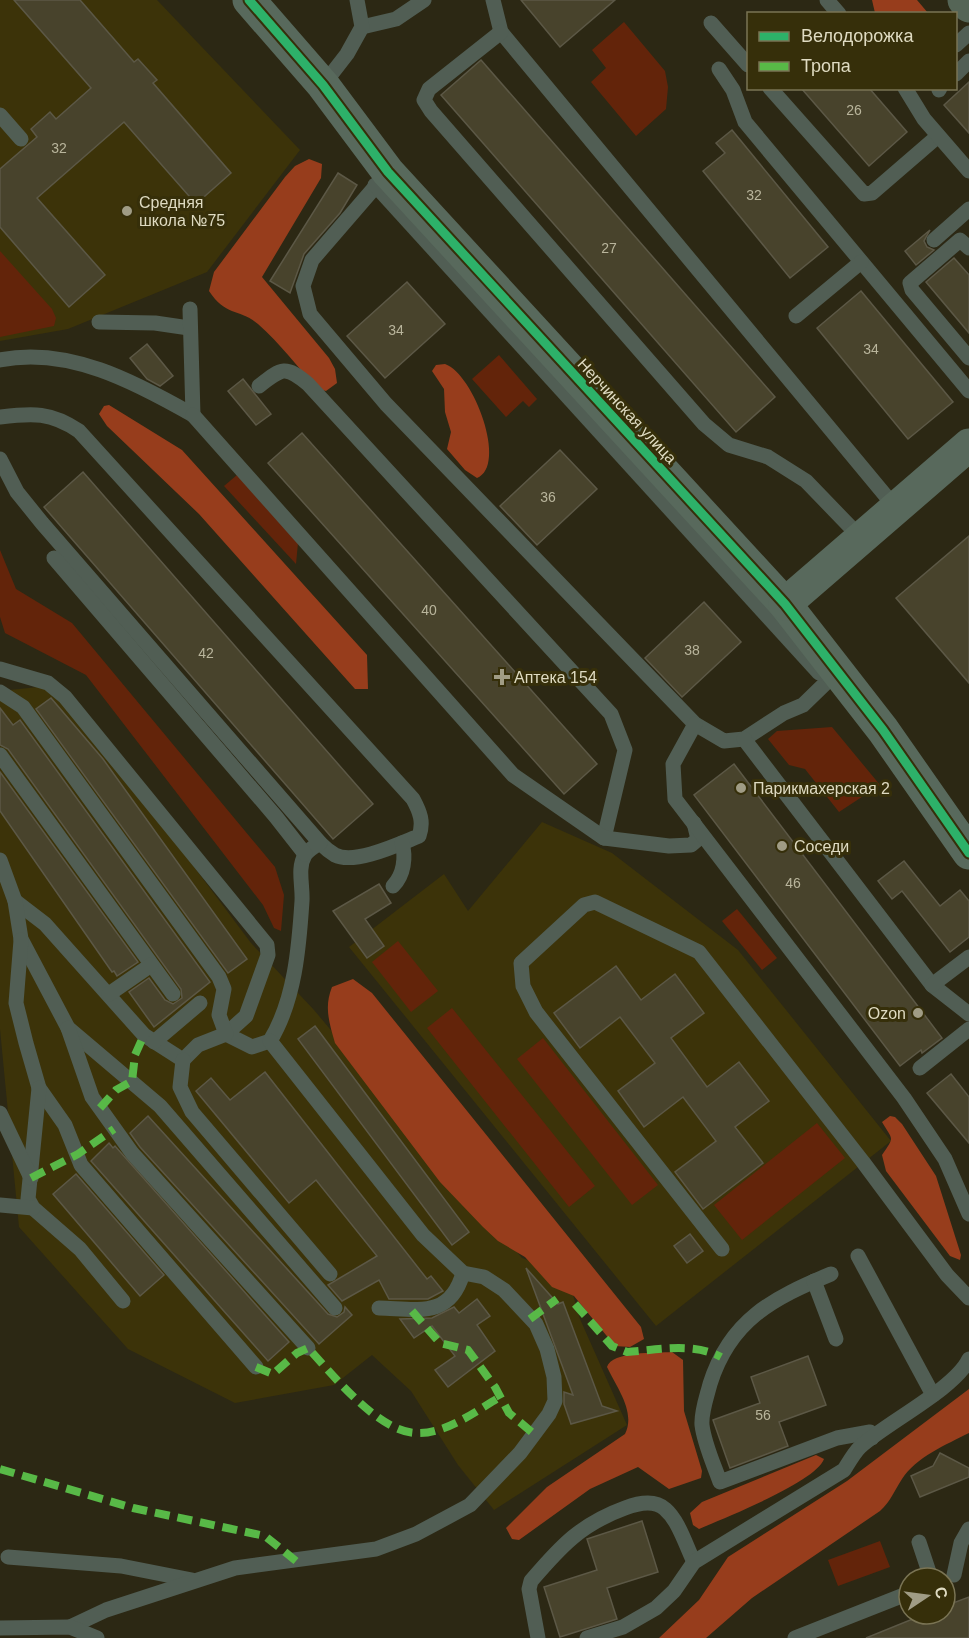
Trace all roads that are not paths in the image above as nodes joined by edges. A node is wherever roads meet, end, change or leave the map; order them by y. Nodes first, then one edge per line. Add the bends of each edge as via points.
1 (249, 0) edge
2 (357, 0) edge
3 (424, 0) edge
4 (493, 0) edge
5 (827, 0) edge
6 (964, 0) edge
7 (969, 6) edge
8 (837, 12) edge
9 (711, 22) dead end
10 (362, 27) junction
11 (501, 32) junction
12 (969, 61) edge
13 (747, 64) edge
14 (718, 69) dead end
15 (957, 73) edge
16 (323, 85) junction
17 (772, 90) edge
18 (907, 90) edge
19 (0, 115) edge
20 (938, 136) junction
21 (21, 139) dead end
22 (969, 171) edge
23 (381, 179) junction
24 (969, 209) edge
25 (934, 240) dead end
26 (969, 248) edge
27 (861, 262) junction
28 (190, 309) dead end
29 (796, 316) dead end
30 (99, 322) dead end
31 (189, 328) junction
32 (969, 358) edge
33 (0, 360) edge
34 (259, 386) dead end
35 (969, 391) edge
36 (193, 415) junction
37 (0, 417) edge
38 (969, 445) edge
39 (0, 459) edge
40 (895, 507) junction
41 (861, 538) junction
42 (54, 558) dead end
43 (785, 604) junction
44 (0, 669) edge
45 (833, 678) junction
46 (0, 692) edge
47 (695, 724) junction
48 (744, 739) junction
49 (0, 755) edge
50 (694, 823) junction
51 (604, 838) junction
52 (320, 843) junction
53 (402, 843) junction
54 (969, 853) edge
55 (305, 854) junction
56 (0, 860) edge
57 (393, 886) dead end
58 (15, 901) junction
59 (21, 939) junction
60 (969, 957) edge
61 (151, 965) junction
62 (932, 985) junction
63 (109, 994) junction
64 (173, 994) dead end
65 (201, 1003) dead end
66 (969, 1014) edge
67 (68, 1028) junction
68 (969, 1029) edge
69 (226, 1034) junction
70 (270, 1041) junction
71 (154, 1042) junction
72 (183, 1060) junction
73 (920, 1068) dead end
74 (39, 1088) junction
75 (0, 1113) edge
76 (31, 1178) junction
77 (33, 1208) junction
78 (1, 1209) edge
79 (969, 1214) edge
80 (722, 1249) dead end
81 (858, 1256) dead end
82 (463, 1273) junction
83 (831, 1274) dead end
84 (330, 1275) dead end
85 (814, 1281) junction
86 (969, 1298) edge
87 (123, 1302) dead end
88 (335, 1308) dead end
89 (379, 1308) dead end
90 (836, 1340) dead end
91 (308, 1348) dead end
92 (969, 1359) edge
93 (256, 1367) dead end
94 (933, 1395) junction
95 (872, 1438) junction
96 (969, 1529) edge
97 (919, 1542) dead end
98 (8, 1557) dead end
99 (694, 1562) junction
100 (928, 1566) edge
101 (953, 1566) edge
102 (192, 1580) junction
103 (897, 1598) edge
104 (70, 1627) junction
105 (0, 1628) edge
106 (97, 1638) edge
107 (538, 1638) edge
108 (587, 1638) edge
109 (795, 1638) edge

1 - 16 street, Нерчинская улица
2 - 10 lane
3 - 10 lane via 396,19
4 - 11 lane
5 - 8 lane
6 - 7 main road
9 - 13 lane
10 - 16 lane
11 - 40 lane
11 - 41 lane via 429,89 424,100 431,111 704,424 729,445 768,457 806,481
12 - 15 lane
14 - 27 lane via 733,90 745,122
16 - 23 street, Нерчинская улица
17 - 20 lane via 867,195
18 - 20 lane via 917,110
19 - 21 lane
20 - 22 lane
23 - 43 street, Нерчинская улица
23 - 45 lane
23 - 47 lane via 312,260 303,286 310,314 387,404
24 - 25 lane
26 - 32 lane via 960,240 910,283
27 - 29 lane
27 - 35 lane
28 - 31 lane
30 - 31 lane via 155,322
31 - 36 lane
33 - 36 lane via 53,357 114,374
34 - 51 lane via 279,370 287,370 308,384 611,714 625,750
36 - 51 lane via 513,774
37 - 53 lane via 35,413 65,422 79,431 413,800 422,828 419,836
38 - 40 street
39 - 52 lane via 17,492 42,524
40 - 41 street
41 - 43 street
42 - 55 lane
43 - 45 street, Нерчинская улица
44 - 69 lane via 48,683 65,697 267,945 268,955 246,1016
45 - 48 lane via 803,705
45 - 54 street, Нерчинская улица via 883,730
46 - 69 lane via 22,707 219,977 224,989 219,1015
47 - 48 lane via 724,741
47 - 50 lane via 673,764 675,799
48 - 62 lane
49 - 61 lane
50 - 51 lane via 698,839 691,845
50 - 79 lane via 904,1098 945,1159
52 - 53 lane via 336,856 350,859
52 - 55 lane
53 - 57 lane via 405,860 399,881
55 - 70 lane via 294,974
56 - 58 lane
58 - 59 lane
58 - 63 lane via 45,924
59 - 67 lane
59 - 74 lane via 16,1003
60 - 62 lane
61 - 63 lane
61 - 64 lane
62 - 66 lane
63 - 71 lane
65 - 71 lane
67 - 88 lane via 160,1106
67 - 91 lane via 92,1097 132,1153
68 - 73 lane
69 - 70 lane via 252,1047
69 - 72 lane via 198,1045
70 - 82 lane via 423,1236
71 - 72 lane
72 - 84 lane via 180,1087 192,1112
74 - 76 lane
74 - 93 lane via 65,1125 81,1165
75 - 76 lane
76 - 77 lane via 28,1199
77 - 78 lane
77 - 87 lane via 80,1249
80 - 86 lane via 536,1011 523,986 521,963 591,903 699,952 947,1275
81 - 94 lane
82 - 89 lane via 458,1290 440,1305 412,1311
82 - 102 lane via 484,1277 504,1290 536,1324 547,1349 555,1401 520,1453 470,1505 416,1534 376,1549 235,1568
83 - 85 lane
85 - 90 lane
85 - 95 lane via 745,1321 718,1361 702,1425 720,1482 837,1438 870,1432
92 - 94 lane
94 - 95 lane
95 - 99 lane via 858,1448 844,1470
96 - 101 lane
97 - 100 lane
98 - 102 lane via 149,1569
99 - 107 lane via 674,1522 656,1503 636,1504 600,1517 571,1538 531,1581 528,1589
99 - 108 lane via 674,1591 656,1608 623,1627
102 - 104 lane via 105,1610
103 - 109 lane
104 - 105 lane
104 - 106 lane

